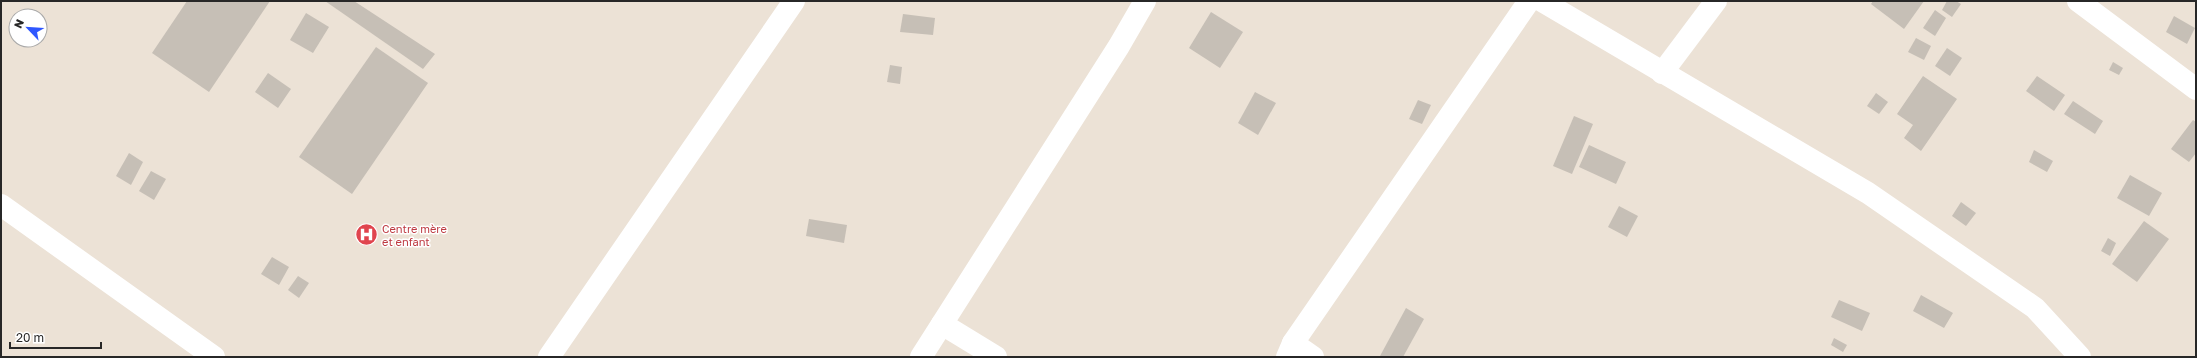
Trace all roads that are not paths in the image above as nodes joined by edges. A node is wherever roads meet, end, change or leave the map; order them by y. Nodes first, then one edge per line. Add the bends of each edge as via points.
1 (794, 1) edge
2 (1145, 1) edge
3 (1529, 1) edge
4 (1542, 1) edge
5 (1716, 1) edge
6 (2078, 1) edge
7 (1662, 73) junction
8 (2196, 89) edge
9 (1, 205) edge
10 (942, 324) junction
11 (1290, 350) edge
12 (203, 354) edge
13 (549, 357) edge
14 (921, 357) edge
15 (996, 357) edge
16 (1313, 357) edge
17 (2080, 357) edge

1 - 13 street
2 - 10 street
3 - 11 street
4 - 7 street
5 - 7 street
6 - 8 street
7 - 17 street via 1868,193 2035,308
9 - 12 street
10 - 14 street
10 - 15 street
11 - 16 street

